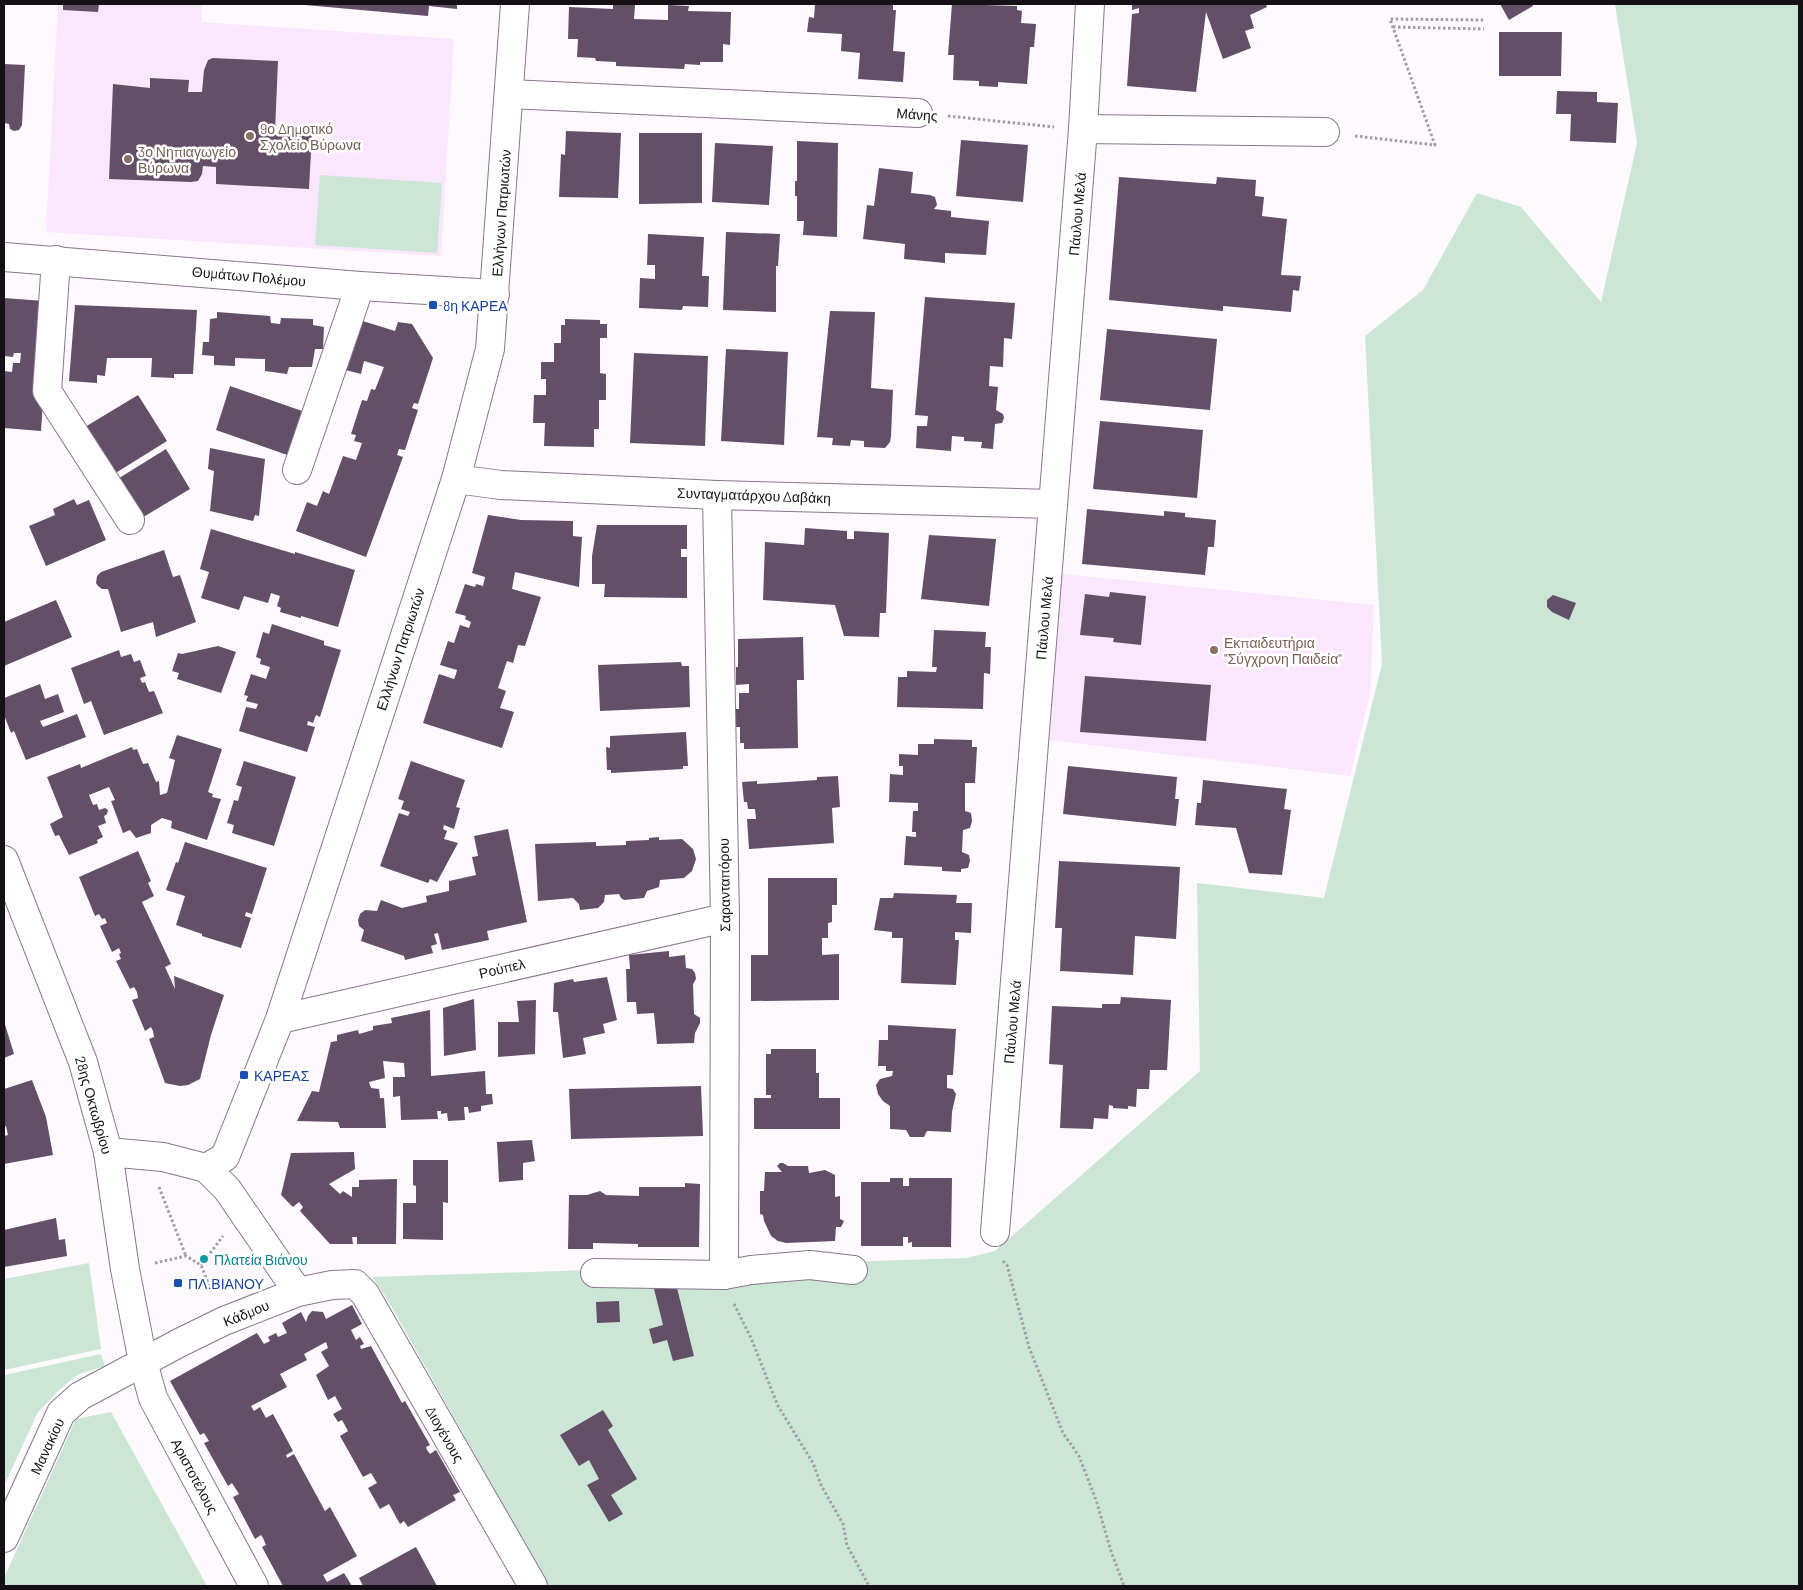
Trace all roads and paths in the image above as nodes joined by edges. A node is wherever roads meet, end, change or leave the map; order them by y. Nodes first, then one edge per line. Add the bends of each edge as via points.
1 (515, 4) edge
2 (1090, 4) edge
3 (1485, 20) dead end
4 (1393, 27) junction
5 (1484, 29) dead end
6 (509, 94) junction
7 (918, 113) joint
8 (1083, 130) junction
9 (1325, 132) joint
10 (4, 257) edge
11 (56, 260) junction
12 (360, 286) junction
13 (495, 294) junction
14 (297, 470) dead end
15 (456, 479) junction
16 (717, 495) junction
17 (1053, 504) junction
18 (130, 520) dead end
19 (4, 860) edge
20 (725, 918) junction
21 (280, 1019) junction
22 (108, 1152) junction
23 (146, 1156) junction
24 (206, 1168) junction
25 (995, 1232) joint
26 (186, 1256) junction
27 (125, 1269) junction
28 (853, 1270) dead end
29 (595, 1273) dead end
30 (724, 1275) junction
31 (355, 1284) joint
32 (298, 1292) junction
33 (224, 1321) junction
34 (143, 1362) junction
35 (4, 1538) edge
36 (254, 1586) edge
37 (533, 1586) edge
38 (869, 1586) edge
39 (1124, 1586) edge

1 - 6 street, Ελλήνων Πατριωτών
2 - 8 street, Πάυλου Μελά
3 - 4 path via 1390,19
4 - 5 path
4 - 9 path via 1435,145
6 - 7 street, Μάνης
6 - 13 street, Ελλήνων Πατριωτών
7 - 8 path, Μάνης
8 - 9 street
8 - 17 street, Πάυλου Μελά
10 - 11 street, Θυµάτων Πολέµου
11 - 12 street, Θυµάτων Πολέµου
11 - 18 street via 47,391
12 - 13 street, Θυµάτων Πολέµου
12 - 14 street
13 - 15 street, Ελλήνων Πατριωτών via 490,349
15 - 16 street, Συνταγματάρχου Δαβάκη via 501,485
15 - 21 street, Ελλήνων Πατριωτών
16 - 17 street, Συνταγματάρχου Δαβάκη
16 - 20 street, Σαρανταπόρου
17 - 25 street, Πάυλου Μελά
19 - 22 street, 28ης Οκτωβρίου via 83,1062
20 - 21 street, Ρούπελ
20 - 30 street, Σαρανταπόρου
21 - 24 street, Ελλήνων Πατριωτών via 225,1157
22 - 23 street
22 - 27 street, 28ης Οκτωβρίου
23 - 24 street
23 - 26 path
24 - 32 street via 227,1188
25 - 39 path via 1030,1348 1063,1433 1079,1456
26 - 27 path
26 - 33 path via 201,1265
27 - 34 street, 28ης Οκτωβρίου
28 - 30 street via 810,1265
29 - 30 street
30 - 38 path via 729,1294 751,1338 778,1406 813,1463
31 - 32 street, Κάδμου
31 - 37 street, Διογένους via 365,1294
32 - 33 street, Κάδμου
33 - 34 street, Κάδμου
34 - 35 street, Μανακίου via 80,1396 61,1413
34 - 36 street, Αριστοτέλους via 153,1398

